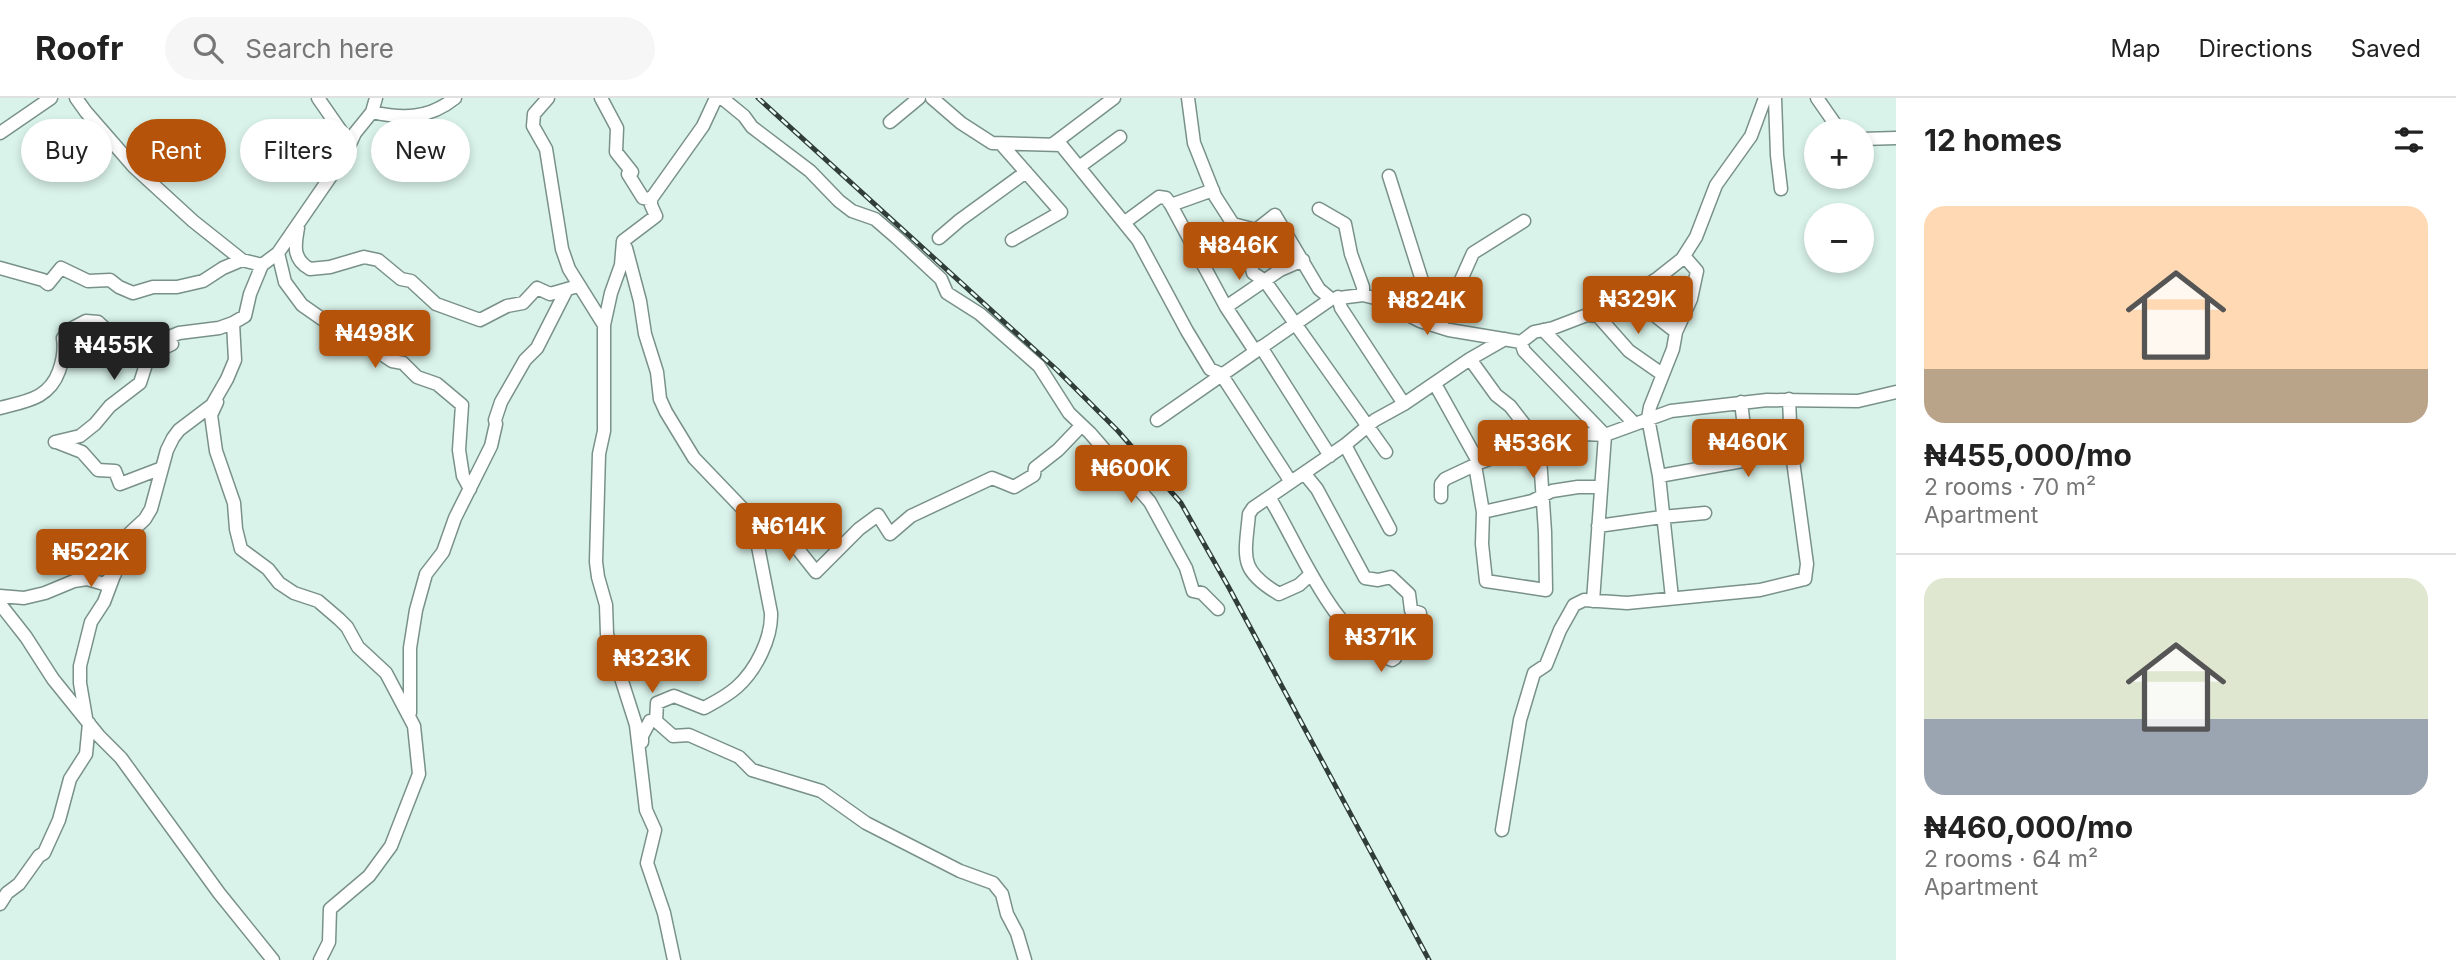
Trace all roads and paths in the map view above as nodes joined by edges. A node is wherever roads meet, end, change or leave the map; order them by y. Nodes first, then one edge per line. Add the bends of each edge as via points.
1 (51, 98) edge
2 (76, 98) edge
3 (318, 98) edge
4 (376, 98) edge
5 (455, 98) edge
6 (548, 98) edge
7 (601, 98) edge
8 (716, 98) edge
9 (722, 98) edge
10 (919, 98) edge
11 (932, 98) edge
12 (1114, 98) edge
13 (1188, 98) edge
14 (1816, 98) edge
15 (1775, 100) edge
16 (372, 112) junction
17 (333, 119) edge
18 (1831, 119) edge
19 (890, 122) dead end
20 (357, 131) edge
21 (0, 133) edge
22 (1120, 137) dead end
23 (1896, 138) edge
24 (1874, 139) edge
25 (1053, 144) junction
26 (1002, 145) junction
27 (1079, 167) junction
28 (1026, 172) junction
29 (1390, 176) dead end
30 (326, 182) edge
31 (1781, 189) dead end
32 (1213, 190) junction
33 (651, 199) junction
34 (1171, 205) junction
35 (1319, 209) dead end
36 (1524, 221) dead end
37 (299, 222) junction
38 (1125, 222) junction
39 (1243, 228) junction
40 (939, 238) dead end
41 (1012, 240) dead end
42 (623, 241) junction
43 (278, 253) junction
44 (1684, 256) junction
45 (242, 260) junction
46 (1303, 260) junction
47 (262, 265) junction
48 (0, 268) edge
49 (1265, 281) junction
50 (572, 288) junction
51 (1363, 295) junction
52 (1630, 296) junction
53 (1335, 298) junction
54 (1226, 307) junction
55 (1598, 316) junction
56 (233, 323) junction
57 (1296, 323) junction
58 (604, 325) junction
59 (1440, 327) junction
60 (1543, 330) junction
61 (1676, 332) junction
62 (179, 333) junction
63 (1505, 339) junction
64 (1521, 342) junction
65 (1258, 349) junction
66 (1470, 359) junction
67 (1221, 374) junction
68 (1662, 374) junction
69 (227, 379) junction
70 (1435, 384) junction
71 (1896, 392) edge
72 (1878, 395) junction
73 (1788, 399) junction
74 (1741, 402) junction
75 (1404, 404) junction
76 (1896, 404) edge
77 (0, 408) edge
78 (1648, 418) junction
79 (1157, 420) dead end
80 (1635, 424) junction
81 (1081, 426) junction
82 (1367, 426) junction
83 (1605, 435) junction
84 (1539, 443) junction
85 (1345, 445) junction
86 (1387, 452) dead end
87 (1330, 456) junction
88 (1477, 464) junction
89 (162, 468) junction
90 (1304, 473) junction
91 (1659, 476) junction
92 (1291, 482) junction
93 (1601, 487) junction
94 (470, 489) junction
95 (1543, 494) junction
96 (1441, 497) dead end
97 (1269, 498) junction
98 (1483, 512) junction
99 (1705, 513) dead end
100 (1662, 517) junction
101 (754, 526) junction
102 (1598, 526) junction
103 (1390, 528) dead end
104 (115, 574) junction
105 (1311, 574) junction
106 (0, 596) edge
107 (1672, 598) junction
108 (1593, 601) junction
109 (0, 604) edge
110 (1218, 609) dead end
111 (630, 703) junction
112 (88, 720) junction
113 (411, 720) junction
114 (653, 721) junction
115 (640, 749) junction
116 (1502, 830) dead end
117 (0, 904) edge
118 (273, 960) edge
119 (320, 960) edge
120 (674, 960) edge
121 (1025, 960) edge

1 - 21 street
2 - 45 street via 134,167
3 - 17 street
4 - 16 street
5 - 16 street via 441,109 399,118
6 - 50 street via 534,114 533,126 546,149
7 - 33 street via 617,128 616,152 632,172 628,174 643,198
8 - 33 street via 704,126
9 - 81 street via 839,201 875,219 941,279 947,293 980,314 1039,366
10 - 19 street
11 - 26 street via 980,137
12 - 25 street
13 - 32 street via 1194,143
14 - 18 street
15 - 31 street
15 - 44 street via 1716,185
16 - 20 street
22 - 27 street
23 - 24 street
25 - 26 street
25 - 27 street via 1061,145
26 - 28 street
27 - 38 street
28 - 40 street
28 - 41 street via 1061,212
29 - 59 street
30 - 37 street
32 - 34 street
32 - 39 street via 1233,224
33 - 42 street via 656,216
34 - 38 street via 1159,197
34 - 54 street
35 - 51 street via 1345,224
36 - 59 street via 1473,253
37 - 43 street
37 - 50 street via 294,247 304,266 318,269 364,257 378,260 436,304 480,320 523,303 537,288 550,294
38 - 67 street via 1210,369
39 - 46 street via 1256,230 1275,215
39 - 49 street via 1253,273
42 - 58 street
42 - 101 street via 660,399 694,458
43 - 47 street
43 - 94 street via 285,282 302,304 348,337 437,384 462,405 459,450
44 - 52 street
44 - 61 street via 1697,271
45 - 47 street
45 - 48 street via 190,285 133,293 110,279 88,281 61,268 48,284
46 - 49 street
46 - 53 street via 1319,289
47 - 56 street via 245,316
49 - 54 street
49 - 57 street
50 - 58 street
50 - 94 street via 501,402 494,438
51 - 53 street
51 - 59 street
52 - 55 street
52 - 61 street
53 - 57 street
53 - 75 street
54 - 65 street
55 - 60 street
55 - 68 street via 1629,351
56 - 62 street
56 - 69 street via 234,360
57 - 65 street
57 - 82 street
58 - 111 street via 604,431 599,454 596,562 607,634
59 - 63 street
60 - 64 street
60 - 80 street
61 - 68 street
62 - 77 street via 155,343 124,339 98,322 86,321 63,338 63,359 52,388
62 - 89 street via 174,344 148,358 140,383 95,424 80,436 55,442 82,452 97,470 115,471 120,484
63 - 64 street
63 - 66 street
64 - 83 street via 1524,351
65 - 67 street
65 - 87 street
66 - 70 street
66 - 84 street
67 - 79 street
67 - 92 street
68 - 78 street
69 - 89 street via 212,405 173,438
69 - 113 street via 211,415 241,549 279,583 318,601 347,627 358,647 386,673
70 - 75 street
70 - 88 street
71 - 72 street
72 - 73 street via 1858,401
72 - 76 street
73 - 74 street
73 - 107 street via 1805,579 1760,590
74 - 78 street
74 - 91 street via 1748,460
75 - 82 street
78 - 80 street
78 - 91 street
80 - 83 street
81 - 101 street via 1035,468 1034,475 1014,487 992,478 911,516 890,534 878,515 816,572 793,543
81 - 110 street via 1150,502 1186,568 1193,591 1202,593
82 - 85 street
82 - 86 street
83 - 84 street via 1584,434
83 - 93 street
84 - 88 street
84 - 95 street
85 - 87 street
85 - 103 street
87 - 90 street
88 - 96 street via 1445,479
88 - 98 street
89 - 104 street via 151,509 130,533
90 - 92 street
90 - 105 street via 1365,578 1391,577 1409,594 1410,610 1420,613 1397,633 1395,658 1389,660 1350,631
91 - 100 street
92 - 97 street
93 - 95 street
93 - 102 street
94 - 113 street via 443,552 424,580 410,649
95 - 98 street via 1532,501
95 - 98 street via 1546,590 1486,581
97 - 105 street
97 - 105 street via 1250,514 1245,558 1249,567 1259,582 1279,594
99 - 100 street
100 - 102 street
100 - 107 street
101 - 114 street via 772,623 763,649 731,692 704,708 674,696 657,704
102 - 108 street
104 - 106 street via 104,584 87,579 24,598
104 - 112 street via 91,622 80,666
107 - 108 street
108 - 116 street via 1574,605 1546,665 1534,673 1520,720
109 - 112 street
111 - 114 street
111 - 115 street
112 - 117 street via 86,754 70,779 44,853
112 - 118 street via 138,779
113 - 119 street via 419,774 415,787 384,857 330,909 329,942
114 - 115 street via 642,736
114 - 121 street via 673,736 689,735 739,757 752,770 821,792 866,822 998,886
115 - 120 street via 646,810 655,830 647,863

